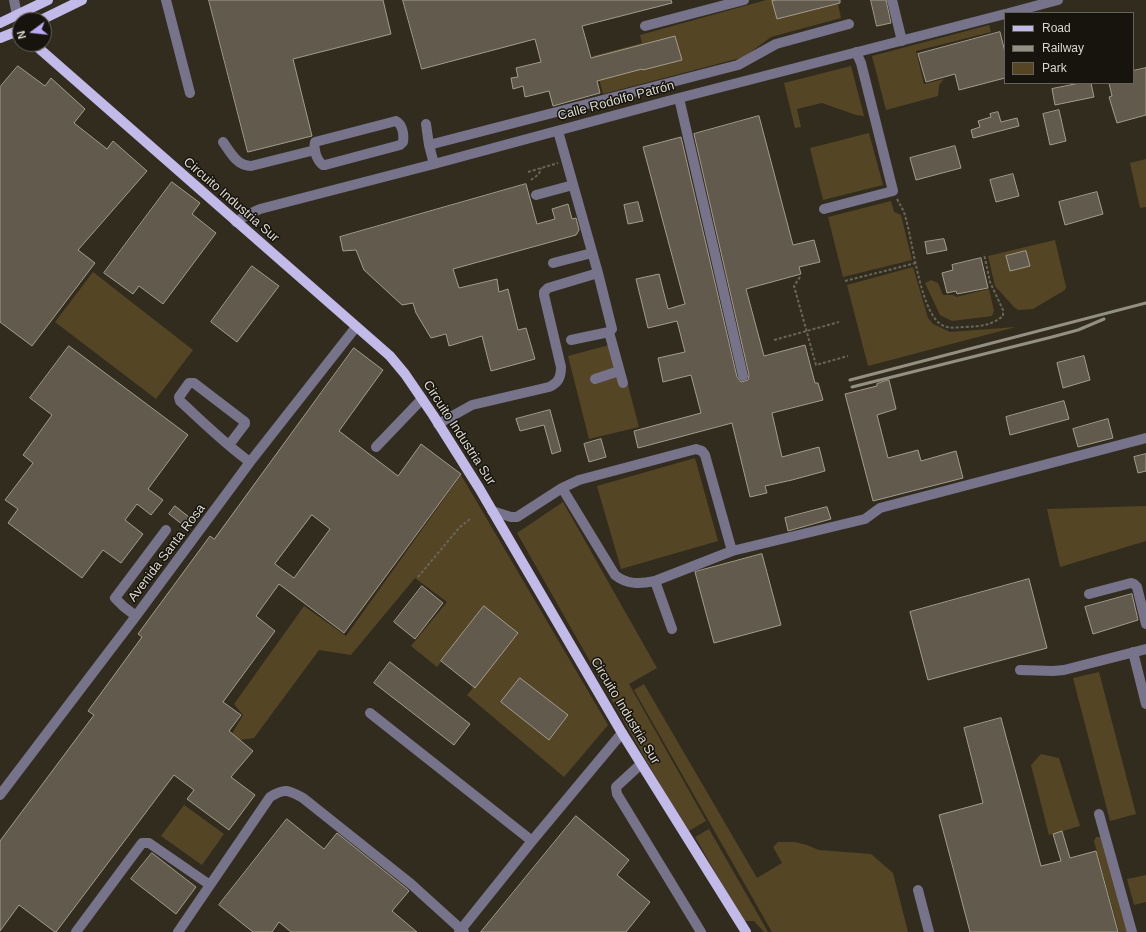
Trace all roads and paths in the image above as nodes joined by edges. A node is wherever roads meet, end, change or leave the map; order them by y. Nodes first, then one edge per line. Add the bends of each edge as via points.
1 (14, 0) edge
2 (48, 0) edge
3 (82, 0) edge
4 (166, 0) edge
5 (744, 0) edge
6 (892, 0) edge
7 (1058, 0) edge
8 (17, 12) edge
9 (30, 12) edge
10 (1012, 12) edge
11 (1004, 14) edge
12 (52, 15) edge
13 (12, 20) edge
14 (0, 23) edge
15 (849, 24) dead end
16 (645, 26) dead end
17 (12, 33) edge
18 (0, 38) edge
19 (902, 41) junction
20 (43, 52) edge
21 (856, 52) junction
22 (190, 93) dead end
23 (679, 98) junction
24 (426, 124) dead end
25 (558, 131) junction
26 (223, 142) dead end
27 (429, 145) junction
28 (315, 150) junction
29 (567, 161) junction
30 (434, 164) junction
31 (541, 168) junction
32 (528, 172) dead end
33 (531, 180) dead end
34 (573, 185) junction
35 (893, 191) junction
36 (536, 194) dead end
37 (824, 209) dead end
38 (236, 222) junction
39 (592, 253) junction
40 (984, 254) dead end
41 (553, 263) dead end
42 (916, 263) junction
43 (598, 273) junction
44 (800, 277) dead end
45 (845, 281) dead end
46 (839, 322) dead end
47 (356, 326) junction
48 (806, 331) junction
49 (609, 332) junction
50 (571, 340) dead end
51 (774, 340) dead end
52 (848, 356) dead end
53 (619, 371) junction
54 (743, 376) dead end
55 (595, 379) dead end
56 (623, 383) dead end
57 (422, 400) junction
58 (438, 424) junction
59 (1146, 438) edge
60 (229, 445) junction
61 (376, 447) dead end
62 (250, 462) junction
63 (562, 488) junction
64 (492, 511) junction
65 (470, 519) dead end
66 (166, 530) dead end
67 (732, 551) junction
68 (418, 577) dead end
69 (655, 581) junction
70 (1090, 594) dead end
71 (136, 616) junction
72 (1146, 624) edge
73 (672, 629) dead end
74 (1146, 649) edge
75 (1133, 652) junction
76 (1020, 670) dead end
77 (1146, 704) edge
78 (370, 713) dead end
79 (622, 733) junction
80 (641, 764) junction
81 (0, 795) edge
82 (1099, 814) dead end
83 (532, 841) junction
84 (210, 885) junction
85 (918, 890) dead end
86 (462, 931) edge
87 (76, 932) edge
88 (178, 932) edge
89 (701, 932) edge
90 (746, 932) edge
91 (929, 932) edge
92 (1132, 932) edge

1 - 8 street
2 - 9 main road
3 - 12 main road
4 - 22 street
5 - 16 street
6 - 19 street
7 - 10 street
11 - 19 street, Calle Rodolfo Patrón
13 - 14 main road
15 - 27 street via 776,44 738,65
17 - 18 main road
19 - 21 street, Calle Rodolfo Patrón
20 - 38 main road, Circuito Industria Sur
21 - 23 street, Calle Rodolfo Patrón
21 - 35 street via 861,63
23 - 25 street, Calle Rodolfo Patrón
23 - 54 street
24 - 27 street
25 - 29 street
25 - 30 street, Calle Rodolfo Patrón
26 - 28 street via 238,162 245,166
27 - 30 street
28 - 28 street via 318,161 325,165 400,145 404,138 398,122 393,122 316,141
29 - 31 path
29 - 34 street
30 - 38 street, Calle Rodolfo Patrón via 260,209
31 - 32 path
31 - 33 path via 539,174
34 - 36 street
34 - 39 street
35 - 37 street
35 - 42 path via 905,214
38 - 47 main road, Circuito Industria Sur
39 - 41 street
39 - 43 street
40 - 42 path via 990,282 1003,310 1003,316 987,325 953,328 943,326 932,317
42 - 45 path
43 - 49 street via 612,327
43 - 58 street via 548,288 544,292 561,367 561,375 554,385 472,405
44 - 48 path via 794,286
46 - 48 path
47 - 57 main road, Circuito Industria Sur via 390,356
47 - 62 street, Avenida Santa Rosa
48 - 51 path
48 - 52 path via 816,365
49 - 50 street
49 - 53 street
53 - 55 street
53 - 56 street
57 - 58 main road, Circuito Industria Sur
57 - 61 street
58 - 64 main road, Circuito Industria Sur
59 - 67 street via 880,508 865,519
60 - 60 street via 180,401 179,397 189,383 194,383 245,422
60 - 62 street
62 - 71 street, Avenida Santa Rosa
63 - 64 street via 517,517
63 - 67 street via 579,480 696,449 702,451
63 - 69 street via 615,575 624,581 634,583
64 - 79 main road, Circuito Industria Sur
65 - 68 path
66 - 71 street via 115,598
67 - 69 street
69 - 73 street
70 - 72 street via 1134,584 1137,586
71 - 81 street, Avenida Santa Rosa
74 - 75 street
75 - 76 street via 1064,670
75 - 77 street
78 - 83 street
79 - 80 main road, Circuito Industria Sur
79 - 83 street
80 - 89 street via 616,787 617,794
80 - 90 main road, Circuito Industria Sur
82 - 92 street
83 - 86 street
84 - 86 street via 270,797 281,791 291,792 303,798 405,879
84 - 87 street via 149,842 142,843
84 - 88 street
85 - 91 street

